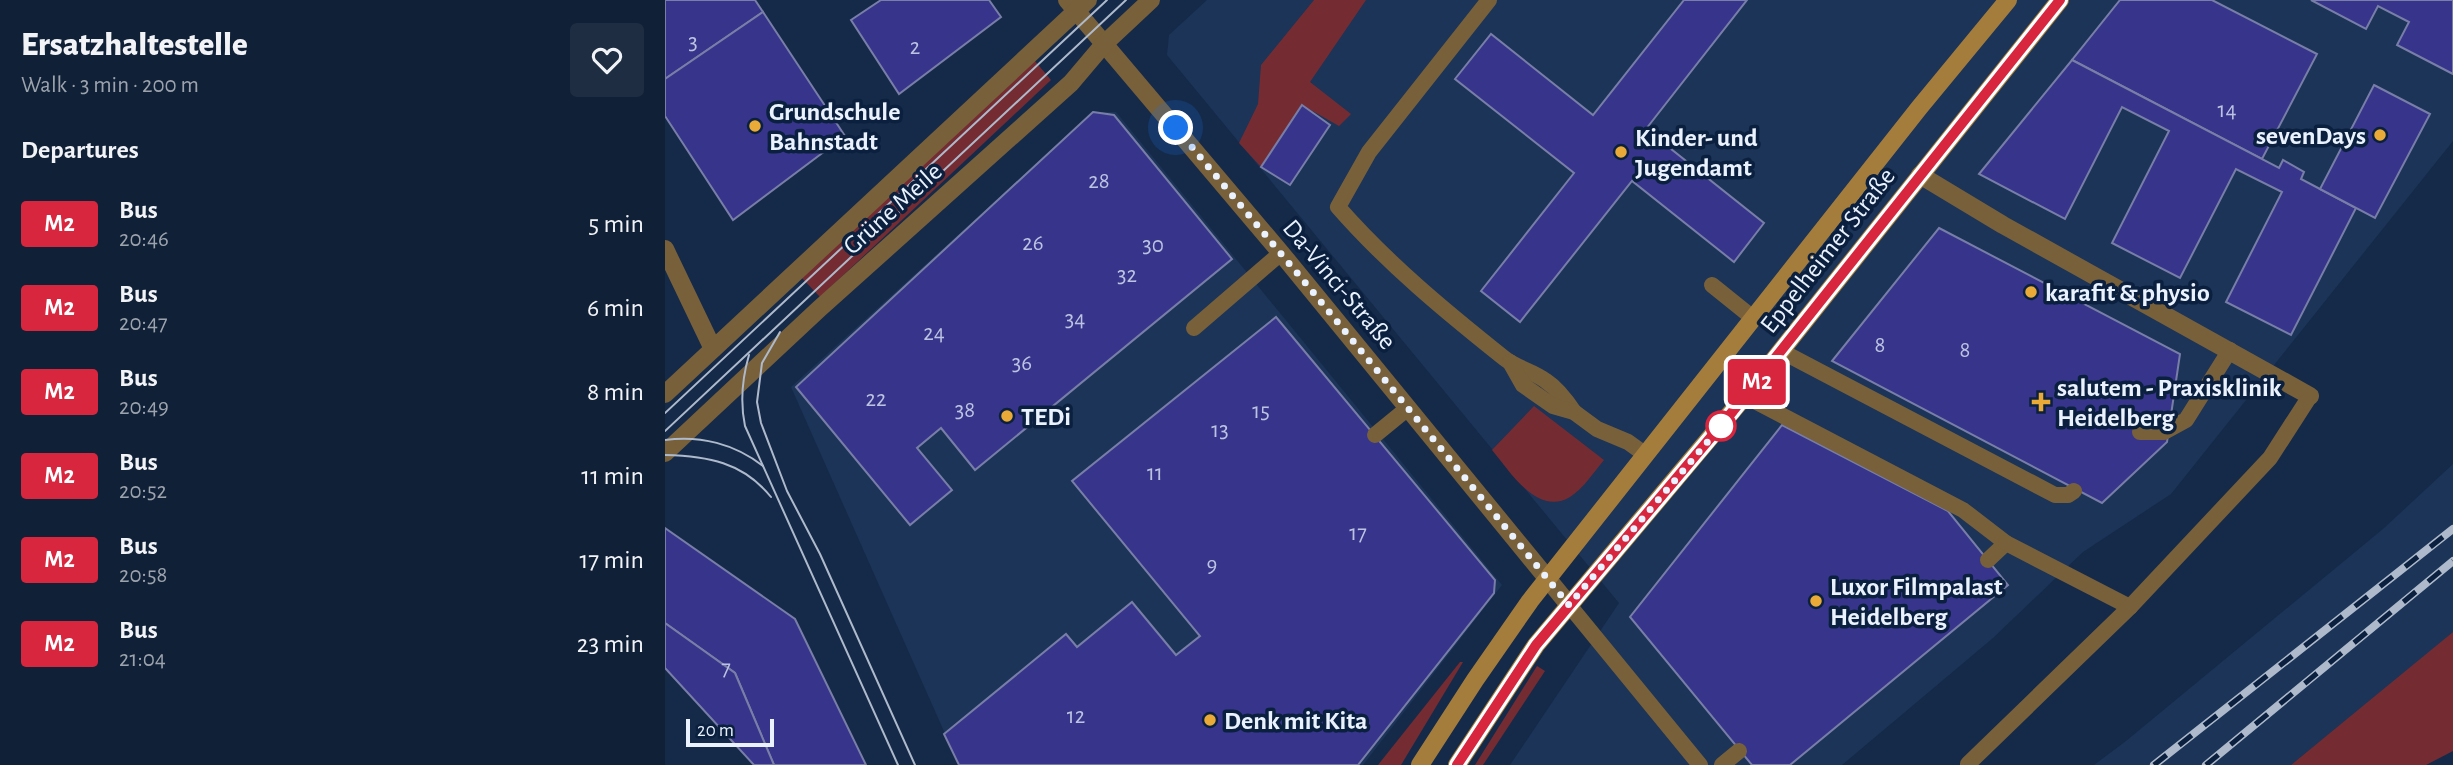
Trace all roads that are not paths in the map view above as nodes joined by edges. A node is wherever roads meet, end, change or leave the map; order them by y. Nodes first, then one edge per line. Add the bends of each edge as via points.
1 (1151, 0) edge
2 (1489, 0) edge
3 (2008, 0) edge
4 (2060, 0) edge
5 (1077, 4) edge
6 (1104, 44) junction
7 (1920, 176) junction
8 (665, 249) edge
9 (1281, 253) junction
10 (1712, 285) dead end
11 (1753, 318) junction
12 (1194, 328) dead end
13 (713, 349) junction
14 (2230, 350) junction
15 (1780, 351) junction
16 (665, 394) edge
17 (1745, 396) junction
18 (2310, 396) joint
19 (1408, 408) junction
20 (2140, 432) dead end
21 (1375, 435) dead end
22 (665, 453) edge
23 (1646, 455) junction
24 (2074, 491) dead end
25 (2006, 543) junction
26 (1988, 560) dead end
27 (1548, 579) junction
28 (1569, 605) junction
29 (2130, 607) junction
30 (1739, 751) dead end
31 (1968, 764) edge
32 (1420, 765) edge
33 (1457, 765) edge
34 (1700, 765) edge
35 (1722, 765) edge

1 - 6 street, Grüne Meile
2 - 23 lane via 1369,152 1338,207 1422,292 1510,362 1545,379 1574,412 1597,429
3 - 11 main road, Eppelheimer Straße
4 - 7 main road, Eppelheimer Straße
5 - 6 street, Da-Vinci-Straße
5 - 13 street, Grüne Meile
6 - 9 street, Da-Vinci-Straße
6 - 22 street, Grüne Meile via 1071,83
7 - 14 street
7 - 15 main road, Eppelheimer Straße
8 - 13 street
9 - 12 lane
9 - 19 street, Da-Vinci-Straße
10 - 11 lane
11 - 23 main road, Eppelheimer Straße
13 - 16 street, Grüne Meile
14 - 18 street
14 - 20 lane via 2186,420 2164,432
15 - 17 main road, Eppelheimer Straße
15 - 24 lane via 2055,495
17 - 25 lane via 1963,510
17 - 28 main road, Eppelheimer Straße
18 - 29 lane via 2270,458
19 - 21 lane
19 - 27 street, Da-Vinci-Straße
23 - 27 main road, Eppelheimer Straße
25 - 26 lane
25 - 29 lane
27 - 28 street, Da-Vinci-Straße
27 - 32 main road, Eppelheimer Straße
28 - 33 main road, Eppelheimer Straße via 1529,655
28 - 34 lane
29 - 31 lane
30 - 35 lane

